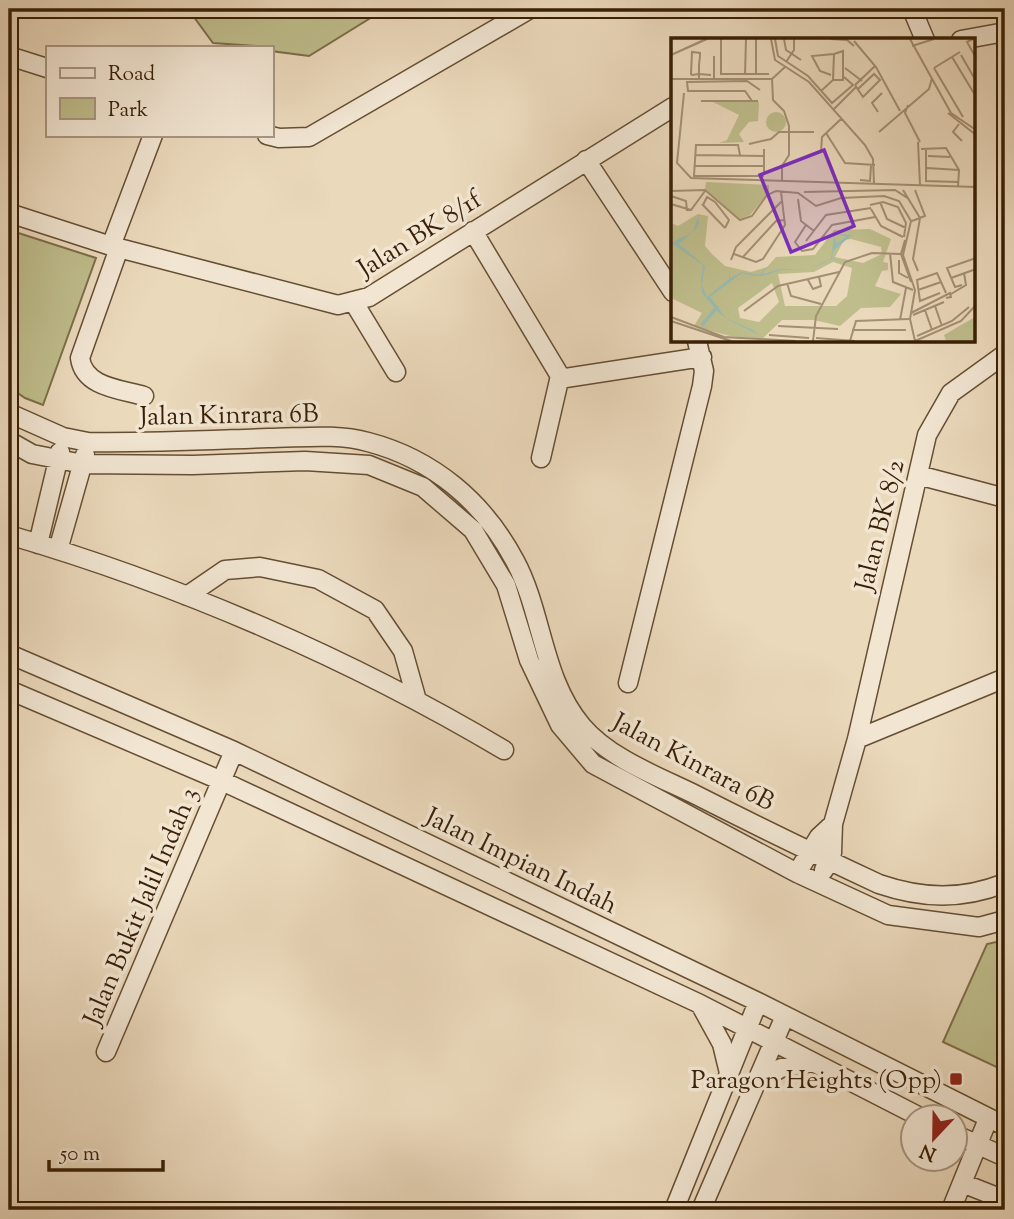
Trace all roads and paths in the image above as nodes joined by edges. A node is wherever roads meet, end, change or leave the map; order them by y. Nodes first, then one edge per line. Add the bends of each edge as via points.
1 (530, 9) edge
2 (912, 9) edge
3 (1005, 33) edge
4 (924, 38) edge
5 (974, 38) edge
6 (9, 56) edge
7 (46, 68) edge
8 (671, 108) edge
9 (153, 136) edge
10 (271, 136) edge
11 (586, 160) junction
12 (9, 213) edge
13 (473, 231) junction
14 (115, 247) junction
15 (671, 284) edge
16 (353, 301) junction
17 (700, 349) edge
18 (1005, 354) edge
19 (396, 372) dead end
20 (559, 379) junction
21 (144, 397) dead end
22 (9, 413) edge
23 (63, 437) junction
24 (9, 441) edge
25 (88, 442) junction
26 (541, 458) dead end
27 (58, 460) junction
28 (83, 464) junction
29 (918, 475) junction
30 (1005, 498) edge
31 (9, 535) edge
32 (38, 544) junction
33 (58, 550) junction
34 (187, 596) junction
35 (9, 654) edge
36 (1005, 678) edge
37 (628, 683) dead end
38 (9, 690) edge
39 (416, 697) junction
40 (857, 739) junction
41 (504, 750) dead end
42 (234, 751) junction
43 (222, 781) junction
44 (833, 824) junction
45 (811, 852) junction
46 (829, 860) junction
47 (797, 873) junction
48 (818, 883) junction
49 (1005, 883) edge
50 (1005, 920) edge
51 (758, 1002) junction
52 (700, 1004) junction
53 (785, 1016) junction
54 (747, 1028) junction
55 (775, 1042) junction
56 (106, 1052) dead end
57 (812, 1062) junction
58 (729, 1073) junction
59 (758, 1081) junction
60 (898, 1106) edge
61 (988, 1119) junction
62 (1005, 1126) edge
63 (968, 1141) edge
64 (977, 1145) junction
65 (1005, 1157) edge
66 (962, 1183) junction
67 (1005, 1200) edge
68 (674, 1210) edge
69 (701, 1210) edge
70 (951, 1210) edge

1 - 10 street via 309,137
2 - 4 street
3 - 5 street
6 - 7 street
8 - 11 street, Jalan BK 8/1f
9 - 14 street
11 - 13 street, Jalan BK 8/1f
11 - 15 street
12 - 14 street, Jalan BK 8/1f
13 - 16 street, Jalan BK 8/1f via 369,297
13 - 20 street
14 - 16 street, Jalan BK 8/1f via 338,305
14 - 21 street via 80,358 81,369 97,383
16 - 19 street
17 - 20 street
17 - 37 street via 702,386
18 - 29 street, Jalan BK 8/2 via 951,393 927,435
20 - 26 street
22 - 23 street, Jalan Kinrara 6B
23 - 25 street, Jalan Kinrara 6B
23 - 27 street
24 - 27 street, Jalan Kinrara 6B via 32,454
25 - 28 street
25 - 45 street, Jalan Kinrara 6B via 323,437 365,441 428,466 480,508 502,536 523,576 565,702 582,727 620,756
27 - 28 street, Jalan Kinrara 6B
27 - 32 street
28 - 33 street
28 - 47 street, Jalan Kinrara 6B via 305,461 369,465 423,486 480,541 506,585 529,660 560,725 593,764
29 - 30 street
29 - 40 street, Jalan BK 8/2
31 - 32 street
32 - 33 street
33 - 34 street
34 - 39 street
34 - 39 street via 225,570 260,567 318,579 375,610 403,651
35 - 42 street, Jalan Impian Indah
36 - 40 street
38 - 43 street, Jalan Impian Indah
39 - 41 street
40 - 44 street, Jalan BK 8/2
42 - 43 street, Jalan Bukit Jalil Indah 3
42 - 51 street, Jalan Impian Indah
43 - 52 street, Jalan Impian Indah
43 - 56 street, Jalan Bukit Jalil Indah 3
44 - 45 street
44 - 46 street
45 - 46 street, Jalan Kinrara 6B
45 - 47 street
46 - 48 street
46 - 49 street, Jalan Kinrara 6B via 906,893 943,897 982,892
47 - 48 street, Jalan Kinrara 6B
48 - 50 street, Jalan Kinrara 6B via 888,915 979,927
51 - 53 street, Jalan Impian Indah
51 - 54 street
52 - 54 street, Jalan Impian Indah
52 - 58 street via 722,1044
53 - 55 street
53 - 61 street, Jalan Impian Indah
54 - 55 street, Jalan Impian Indah
54 - 58 street
55 - 57 street, Jalan Impian Indah
55 - 59 street
57 - 59 street via 781,1068
57 - 60 street, Jalan Impian Indah
58 - 68 street
59 - 69 street
61 - 62 street, Jalan Impian Indah
61 - 64 street
63 - 64 street
64 - 65 street
64 - 66 street
66 - 67 street
66 - 70 street

